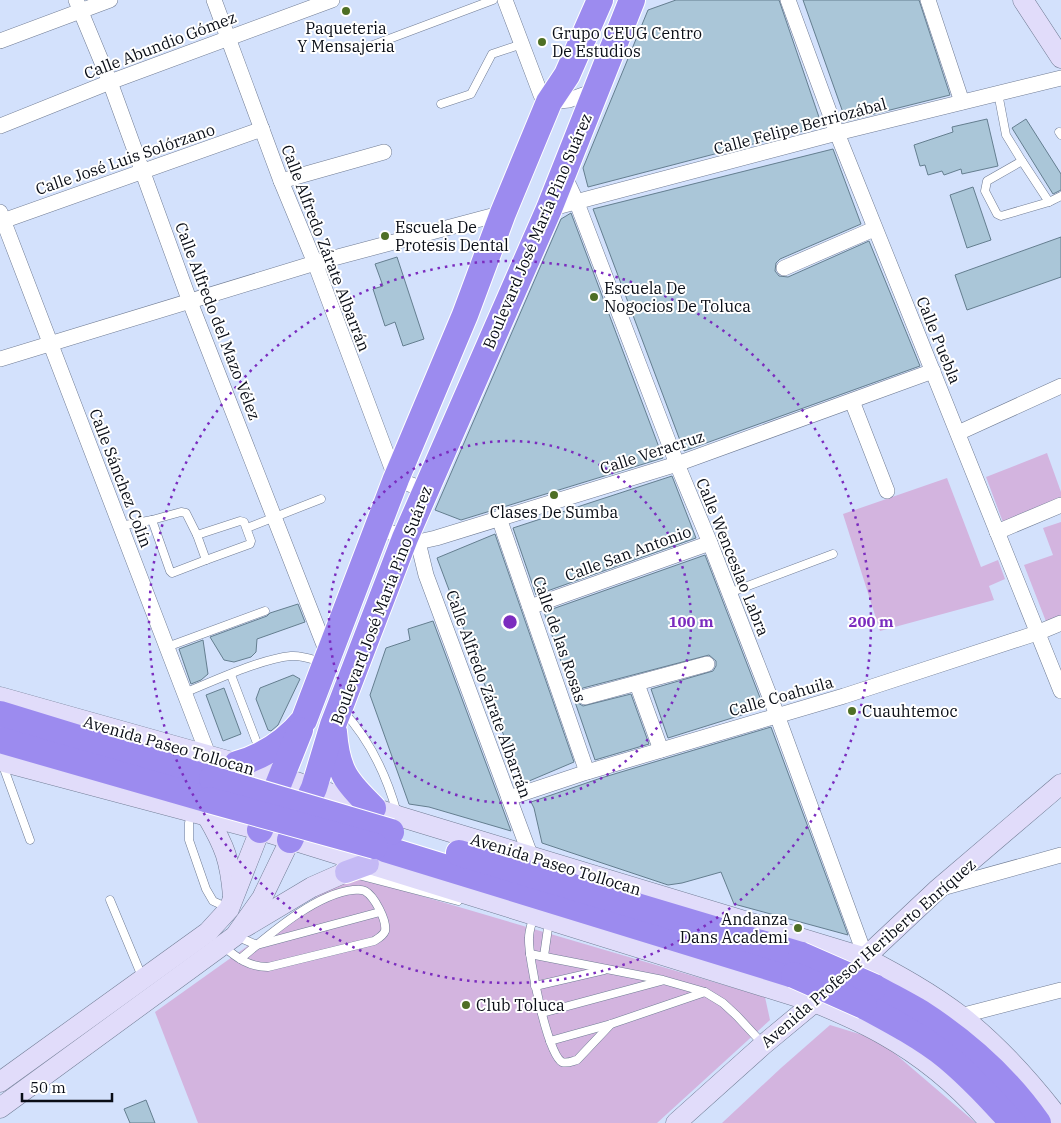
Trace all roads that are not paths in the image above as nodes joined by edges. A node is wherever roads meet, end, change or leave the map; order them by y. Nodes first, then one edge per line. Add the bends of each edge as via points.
1 (110, 0) edge
2 (214, 0) edge
3 (332, 0) edge
4 (493, 0) edge
5 (505, 0) edge
6 (600, 0) edge
7 (632, 0) edge
8 (788, 0) edge
9 (928, 0) edge
10 (1023, 0) edge
11 (78, 5) edge
12 (227, 38) junction
13 (0, 41) edge
14 (522, 44) junction
15 (365, 48) dead end
16 (1061, 58) edge
17 (1061, 78) edge
18 (110, 82) junction
19 (597, 90) junction
20 (998, 93) junction
21 (549, 102) junction
22 (962, 102) junction
23 (441, 104) dead end
24 (0, 126) edge
25 (262, 129) junction
26 (837, 133) junction
27 (384, 152) dead end
28 (1022, 161) junction
29 (144, 171) junction
30 (563, 173) junction
31 (281, 182) junction
32 (1061, 196) edge
33 (1049, 202) junction
34 (577, 203) junction
35 (549, 209) junction
36 (503, 213) junction
37 (1, 218) edge
38 (874, 229) junction
39 (315, 263) junction
40 (784, 268) dead end
41 (190, 302) junction
42 (50, 344) junction
43 (0, 359) edge
44 (933, 371) junction
45 (1061, 386) edge
46 (852, 401) junction
47 (958, 433) junction
48 (677, 464) junction
49 (396, 479) junction
50 (425, 490) junction
51 (886, 490) dead end
52 (322, 499) dead end
53 (1061, 505) edge
54 (275, 518) junction
55 (499, 518) junction
56 (152, 520) junction
57 (120, 526) junction
58 (247, 528) junction
59 (378, 528) junction
60 (997, 532) junction
61 (197, 535) junction
62 (411, 540) junction
63 (710, 543) junction
64 (833, 554) dead end
65 (206, 560) junction
66 (729, 593) junction
67 (530, 607) junction
68 (265, 611) dead end
69 (1061, 623) edge
70 (1037, 633) junction
71 (167, 647) junction
72 (327, 659) junction
73 (707, 664) dead end
74 (231, 675) junction
75 (637, 684) junction
76 (1061, 691) edge
77 (184, 693) junction
78 (0, 697) edge
79 (585, 697) dead end
80 (0, 714) edge
81 (777, 715) junction
82 (337, 716) junction
83 (304, 720) junction
84 (661, 750) junction
85 (0, 754) edge
86 (262, 755) junction
87 (587, 772) junction
88 (281, 777) junction
89 (1061, 784) edge
90 (212, 788) junction
91 (314, 788) junction
92 (509, 798) junction
93 (364, 806) junction
94 (260, 830) junction
95 (30, 840) dead end
96 (290, 840) junction
97 (385, 840) junction
98 (1061, 855) edge
99 (531, 857) junction
100 (346, 864) junction
101 (938, 890) junction
102 (110, 900) dead end
103 (468, 904) dead end
104 (232, 905) junction
105 (486, 909) dead end
106 (380, 912) junction
107 (538, 919) junction
108 (233, 937) junction
109 (257, 945) junction
110 (530, 954) junction
111 (544, 956) junction
112 (866, 958) junction
113 (240, 959) junction
114 (608, 969) junction
115 (143, 979) junction
116 (663, 980) junction
117 (535, 986) junction
118 (1061, 990) edge
119 (705, 992) junction
120 (869, 996) junction
121 (814, 1002) junction
122 (542, 1013) junction
123 (960, 1016) junction
124 (611, 1024) junction
125 (550, 1041) junction
126 (763, 1045) junction
127 (0, 1082) edge
128 (0, 1108) edge
129 (1061, 1121) edge
130 (676, 1123) edge
131 (990, 1123) edge
132 (1013, 1123) edge
133 (1038, 1123) edge

1 - 11 street
2 - 12 street, Calle Alfredo Zárate Albarrán
3 - 12 street, Calle Abundio Gómez
4 - 15 lane
5 - 14 street
6 - 21 highway, Boulevard José María Pino Suárez via 566,75
7 - 19 highway, Boulevard José María Pino Suárez
8 - 26 street, Calle Puebla
9 - 22 street
10 - 16 main road
11 - 13 street
11 - 18 street, Calle Alfredo del Mazo Vélez
12 - 18 street, Calle Abundio Gómez
12 - 25 street, Calle Alfredo Zárate Albarrán
14 - 21 street via 542,95
14 - 23 lane via 492,54 471,94
17 - 20 street, Calle Felipe Berriozábal
18 - 24 street, Calle Abundio Gómez
18 - 29 street, Calle Alfredo del Mazo Vélez
19 - 21 street via 569,100
19 - 30 highway, Boulevard José María Pino Suárez
20 - 22 street, Calle Felipe Berriozábal
20 - 28 lane via 1006,135
21 - 36 highway, Boulevard José María Pino Suárez
22 - 26 street, Calle Felipe Berriozábal
25 - 29 street, Calle José Luis Solórzano
25 - 31 street, Calle Alfredo Zárate Albarrán
26 - 34 street, Calle Felipe Berriozábal
26 - 38 street, Calle Puebla
27 - 31 street
28 - 33 lane
28 - 33 lane via 987,181 985,191 997,214 1006,215
29 - 37 street, Calle José Luis Solórzano
29 - 41 street, Calle Alfredo del Mazo Vélez
30 - 34 street, Calle Wenceslao Labra
30 - 35 highway, Boulevard José María Pino Suárez
31 - 39 street, Calle Alfredo Zárate Albarrán
32 - 33 lane
34 - 35 street, Calle Felipe Berriozábal
34 - 48 street, Calle Wenceslao Labra
35 - 50 highway, Boulevard José María Pino Suárez
36 - 39 street
36 - 49 highway, Boulevard José María Pino Suárez via 465,315
37 - 42 street, Calle Sánchez Colín
38 - 40 street
38 - 44 street, Calle Puebla
39 - 41 street
39 - 49 street, Calle Alfredo Zárate Albarrán
41 - 42 street
41 - 54 street, Calle Alfredo del Mazo Vélez
42 - 43 street
42 - 57 street, Calle Sánchez Colín
44 - 46 street, Calle Veracruz
44 - 47 street, Calle Puebla
45 - 47 street
46 - 48 street, Calle Veracruz
46 - 51 street
47 - 60 street, Calle Puebla
48 - 55 street, Calle Veracruz
48 - 63 street, Calle Wenceslao Labra
49 - 50 street
49 - 59 highway, Boulevard José María Pino Suárez
50 - 62 highway, Boulevard José María Pino Suárez
52 - 54 lane
53 - 60 street
54 - 58 lane
54 - 72 street, Calle Alfredo del Mazo Vélez
55 - 62 street, Calle Veracruz
55 - 67 street, Calle de las Rosas
56 - 57 lane
56 - 61 lane via 186,513
56 - 65 lane via 172,573
57 - 71 street, Calle Sánchez Colín
58 - 61 lane via 242,520
58 - 65 lane via 250,544
59 - 62 street
59 - 72 highway, Boulevard José María Pino Suárez
60 - 70 street, Calle Puebla
61 - 65 lane
62 - 82 highway, Boulevard José María Pino Suárez
62 - 92 street, Calle Alfredo Zárate Albarrán
63 - 66 street, Calle Wenceslao Labra
63 - 67 street, Calle San Antonio
64 - 66 lane
66 - 81 street, Calle Wenceslao Labra
67 - 87 street, Calle de las Rosas
68 - 71 lane
69 - 70 street, Calle Coahuila
70 - 76 street, Calle Puebla
70 - 81 street, Calle Coahuila
71 - 77 street, Calle Sánchez Colín
72 - 74 lane via 291,656
72 - 83 highway, Boulevard José María Pino Suárez
73 - 75 street
74 - 77 lane
74 - 86 lane
75 - 79 street
75 - 84 street
77 - 90 street, Calle Sánchez Colín
78 - 90 main road, Avenida Paseo Tollocan
80 - 90 highway, Avenida Paseo Tollocan
81 - 84 street, Calle Coahuila
81 - 112 street, Calle Wenceslao Labra
82 - 91 highway, Boulevard José María Pino Suárez
82 - 93 highway via 336,753 343,774
82 - 97 lane via 355,724 393,799
83 - 86 highway via 285,741
83 - 88 highway, Boulevard José María Pino Suárez
84 - 87 street, Calle Coahuila
85 - 90 highway, Avenida Paseo Tollocan
85 - 95 lane
86 - 90 highway
87 - 92 street, Calle Coahuila
88 - 90 main road, Avenida Paseo Tollocan
88 - 91 main road, Avenida Paseo Tollocan
88 - 94 highway, Boulevard José María Pino Suárez
89 - 101 main road, Avenida Profesor Heriberto Enríquez
90 - 94 main road, Avenida Paseo Tollocan
90 - 97 highway, Avenida Paseo Tollocan, bridge
90 - 104 main road via 231,871
90 - 104 lane via 189,823 189,840 206,889 214,901
91 - 93 main road, Avenida Paseo Tollocan
91 - 96 highway, Boulevard José María Pino Suárez
92 - 99 street, Calle Alfredo Zárate Albarrán
93 - 97 main road, Avenida Paseo Tollocan
93 - 100 main road via 342,808 333,823 332,835
94 - 96 main road, Avenida Paseo Tollocan
94 - 104 main road, Boulevard José María Pino Suárez
96 - 100 main road, Avenida Paseo Tollocan
96 - 108 main road, Boulevard José María Pino Suárez via 262,898
97 - 99 main road, Avenida Paseo Tollocan
97 - 100 main road
97 - 107 main road, Avenida Paseo Tollocan
97 - 120 highway, Avenida Paseo Tollocan, bridge via 798,965
98 - 101 street
99 - 112 main road, Avenida Paseo Tollocan
100 - 103 lane
100 - 108 main road
101 - 112 main road, Avenida Profesor Heriberto Enríquez
102 - 115 lane
104 - 115 main road, Boulevard José María Pino Suárez via 208,932
105 - 107 lane
106 - 109 lane
106 - 109 lane via 365,891 342,892 300,912
106 - 113 lane via 385,924 384,932 374,941 268,967 250,965
107 - 110 lane via 529,938
107 - 111 lane
107 - 121 main road, Avenida Paseo Tollocan
108 - 109 lane
108 - 113 lane
108 - 128 main road, Boulevard José María Pino Suárez
109 - 113 lane
110 - 111 lane
110 - 117 lane
111 - 114 lane
112 - 121 main road, Avenida Profesor Heriberto Enríquez
112 - 123 main road, Avenida Paseo Tollocan via 920,988
114 - 116 lane
114 - 117 lane
115 - 127 main road, Boulevard José María Pino Suárez
116 - 119 lane
116 - 122 lane
117 - 122 lane
118 - 123 street
119 - 124 lane
119 - 126 lane via 723,1003
120 - 132 highway, Avenida Paseo Tollocan via 907,1030 946,1056
120 - 133 highway, Avenida Paseo Tollocan via 921,1014 957,1039 995,1072
121 - 126 main road, Avenida Profesor Heriberto Enríquez
121 - 131 main road, Avenida Paseo Tollocan via 883,1034 917,1056 948,1081
122 - 125 lane
123 - 129 main road, Avenida Paseo Tollocan via 1007,1057
124 - 125 lane
124 - 125 lane via 578,1060 563,1062 556,1056
126 - 130 main road, Avenida Profesor Heriberto Enríquez

